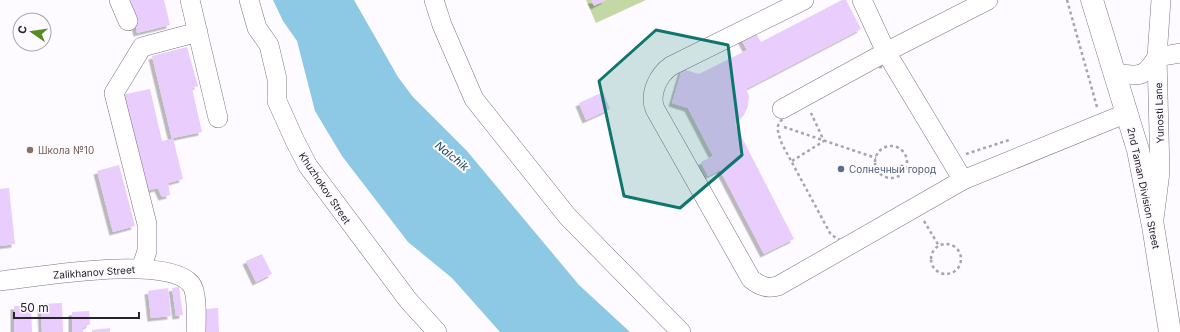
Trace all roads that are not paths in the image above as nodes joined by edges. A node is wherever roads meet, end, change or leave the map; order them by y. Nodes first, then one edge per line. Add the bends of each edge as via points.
1 (119, 0) edge
2 (190, 0) edge
3 (249, 0) edge
4 (434, 0) edge
5 (804, 0) edge
6 (862, 0) edge
7 (988, 0) edge
8 (1092, 0) edge
9 (1161, 0) edge
10 (128, 21) dead end
11 (198, 32) junction
12 (886, 52) junction
13 (1180, 53) edge
14 (1157, 57) junction
15 (1116, 73) junction
16 (1127, 113) junction
17 (780, 117) road end
18 (218, 118) dead end
19 (954, 175) junction
20 (1153, 226) junction
21 (141, 268) junction
22 (0, 281) edge
23 (196, 332) edge
24 (437, 332) edge
25 (681, 332) edge
26 (1170, 332) edge

1 - 10 street
2 - 11 street
3 - 24 street, Khuzhokov Street via 257,28 269,45 277,79 277,101 308,166 408,300
4 - 25 street via 474,99 568,217
5 - 19 street via 666,70 654,91 655,109 751,279 769,288 778,286 914,205
6 - 12 street
7 - 12 street
8 - 15 main road, 2nd Taman Division Street
9 - 14 street, Yunosti Lane
11 - 18 street
11 - 21 street via 142,47 114,93 147,224 147,252
12 - 17 street
12 - 19 street
13 - 14 street
14 - 15 street via 1148,71 1136,76
14 - 20 street, Yunosti Lane via 1160,172
15 - 16 main road, 2nd Taman Division Street
16 - 19 street
16 - 20 main road, 2nd Taman Division Street via 1138,150
20 - 26 main road, 2nd Taman Division Street
21 - 22 street, Zalikhanov Street
21 - 23 street, Zalikhanov Street via 165,272 186,280 192,286

